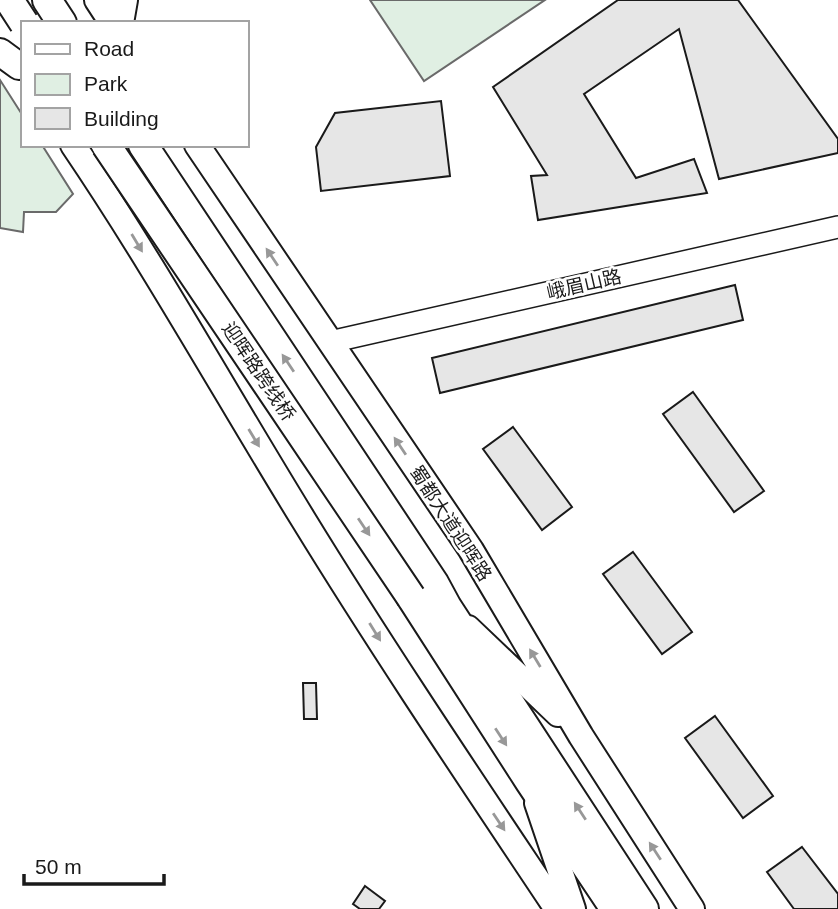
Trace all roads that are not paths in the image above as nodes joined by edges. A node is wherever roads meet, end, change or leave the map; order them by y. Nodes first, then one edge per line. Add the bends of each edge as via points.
1 (9, 0) edge
2 (47, 0) edge
3 (97, 0) edge
4 (124, 0) edge
5 (23, 21) edge
6 (61, 21) edge
7 (111, 21) edge
8 (120, 21) edge
9 (0, 37) edge
10 (14, 63) edge
11 (74, 147) edge
12 (107, 147) edge
13 (133, 147) edge
14 (145, 147) edge
15 (196, 149) edge
16 (120, 214) junction
17 (838, 227) edge
18 (330, 342) junction
19 (430, 596) junction
20 (581, 736) junction
21 (530, 782) junction
22 (557, 909) edge
23 (573, 909) edge
24 (615, 909) edge
25 (644, 909) edge
26 (692, 909) edge

1 - 5 highway, bridge
2 - 6 highway
3 - 7 main road
4 - 8 main road
9 - 10 main road
11 - 16 main road
12 -> 19 highway, 迎晖路跨线桥, bridge
13 - 16 street via 115,167
19 -> 14 highway, 迎晖路跨线桥
18 -> 15 main road, 蜀都大道迎晖路
16 -> 22 main road via 311,532
17 - 18 street, 峨眉山路
20 -> 18 main road, 蜀都大道迎晖路 via 471,550
19 - 20 main road
19 -> 21 highway
25 -> 19 highway
26 -> 20 main road, 蜀都大道迎晖路
21 - 23 main road
21 - 24 highway

